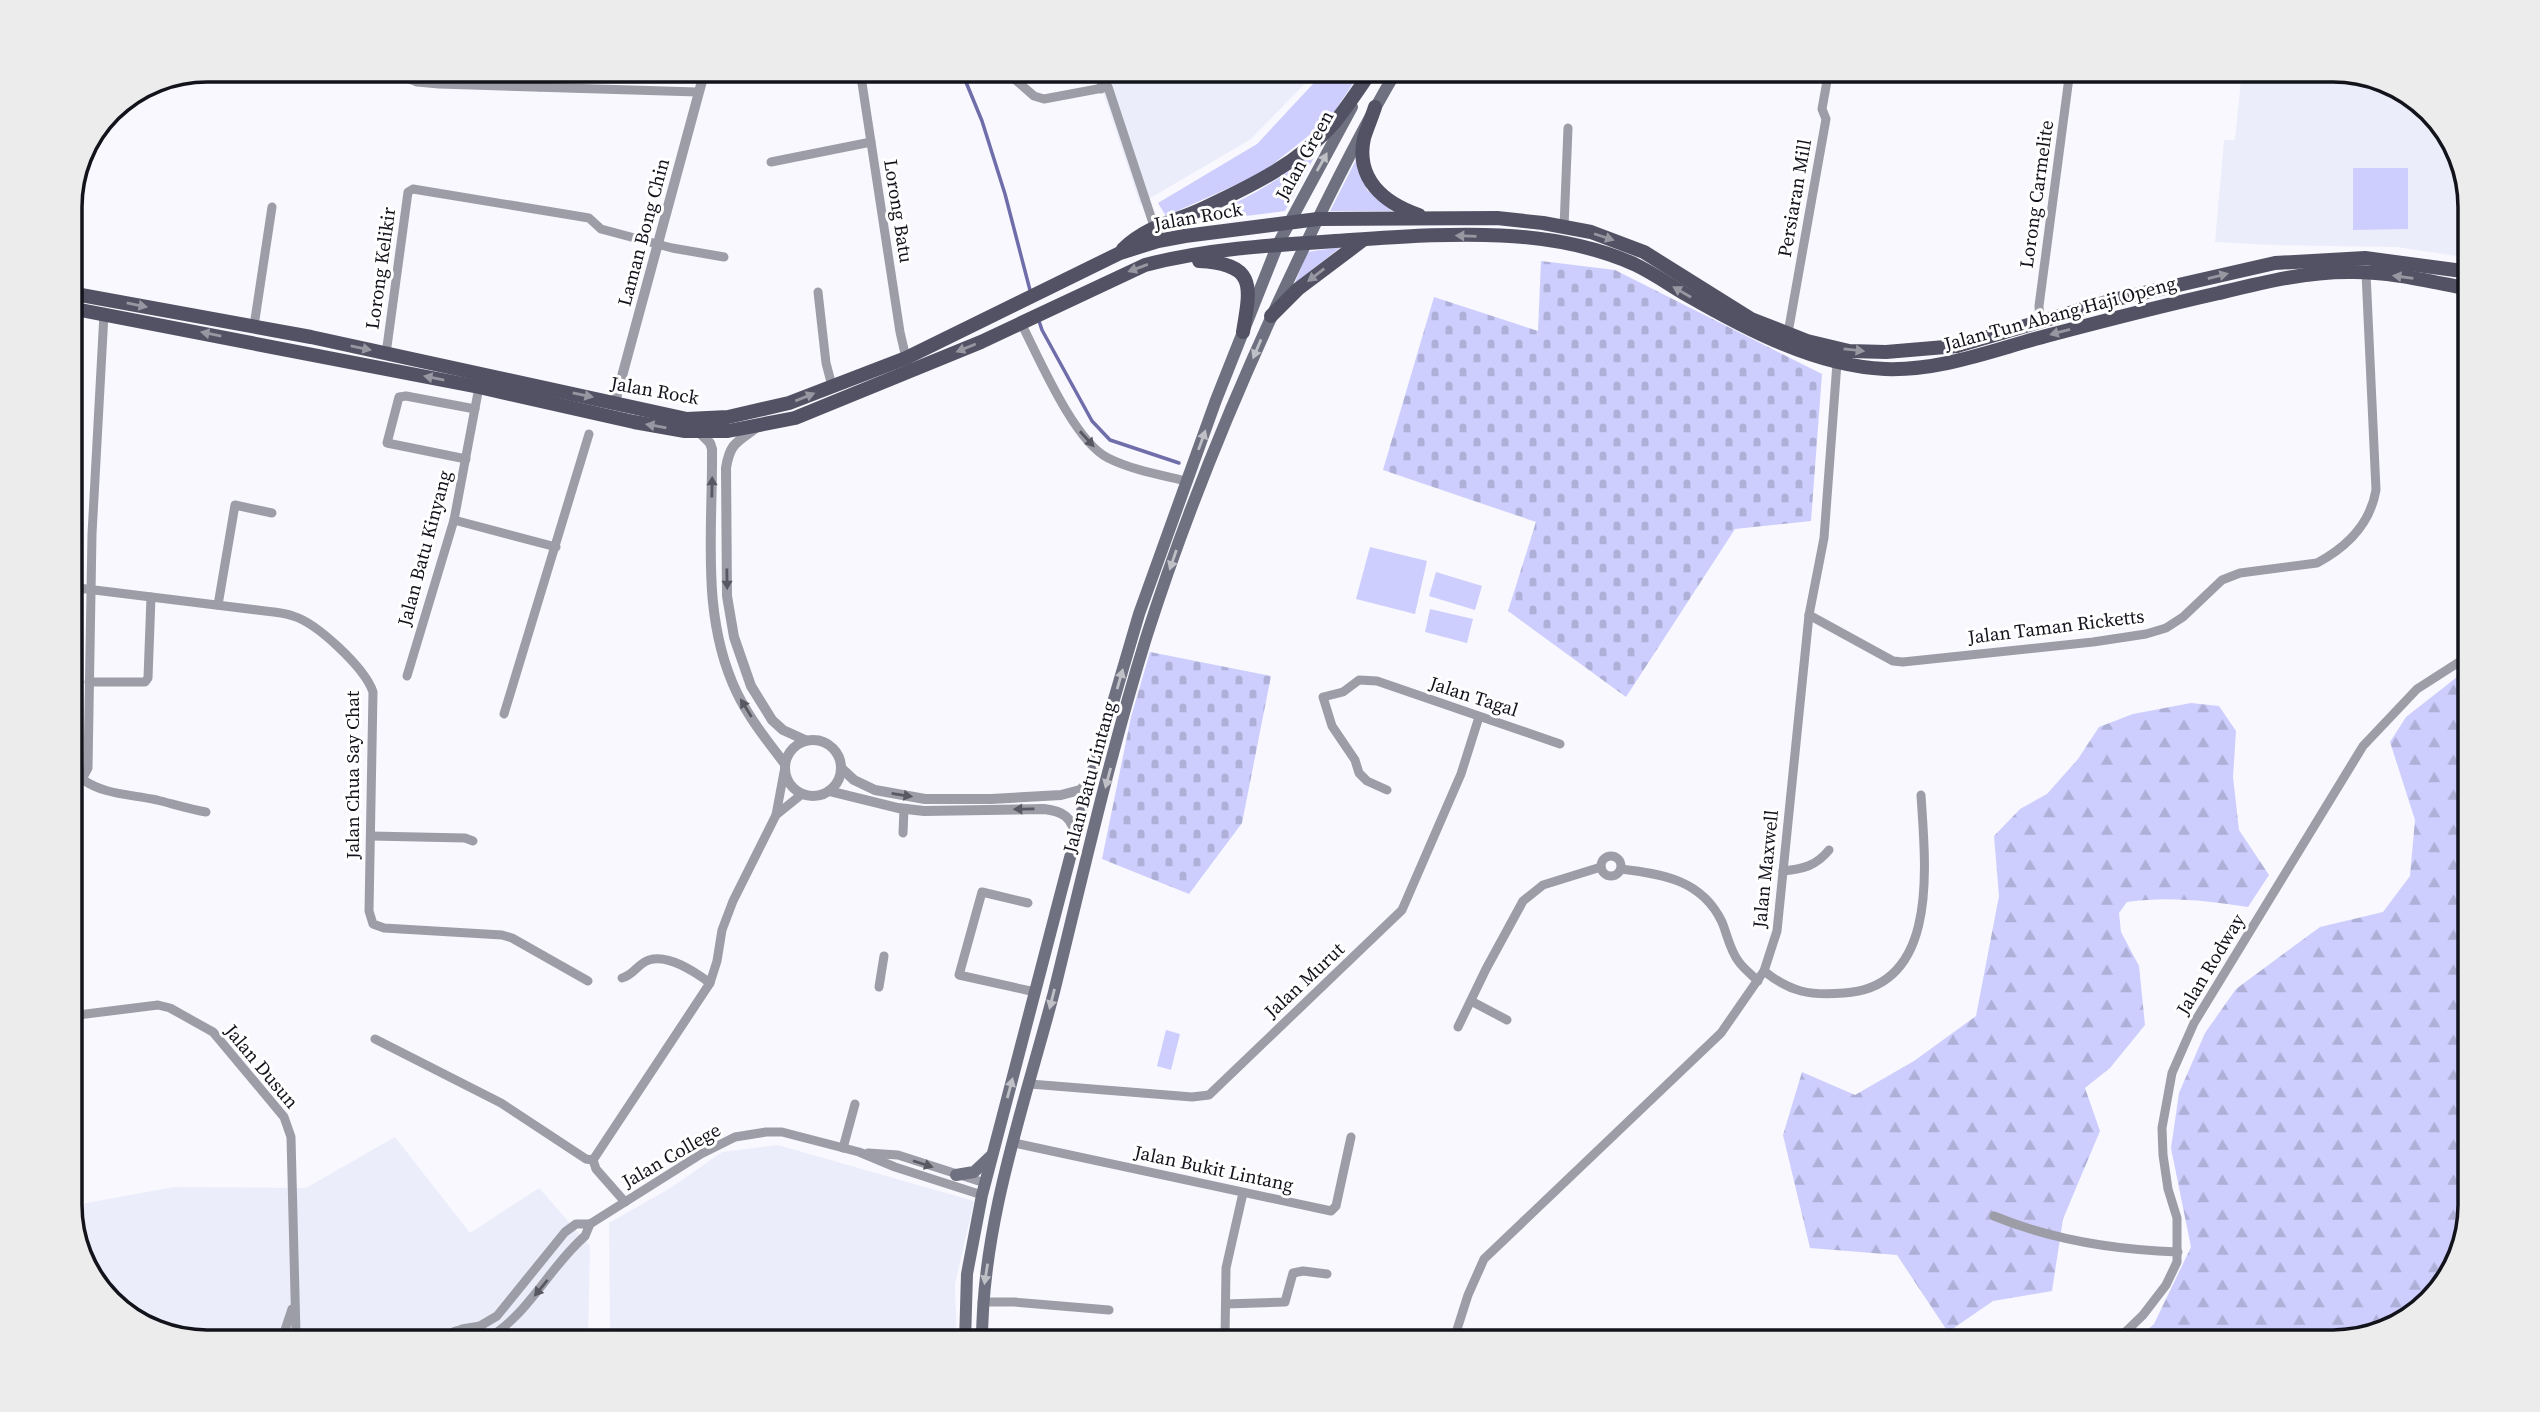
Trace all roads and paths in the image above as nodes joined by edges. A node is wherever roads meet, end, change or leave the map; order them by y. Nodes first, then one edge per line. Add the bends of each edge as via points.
1 (1363, 82) edge
2 (1365, 82) edge
3 (1390, 82) edge
4 (1827, 82) edge
5 (2068, 82) edge
6 (451, 83) edge
7 (455, 83) joint
8 (540, 83) edge
9 (701, 83) edge
10 (862, 83) edge
11 (1019, 83) edge
12 (1102, 83) edge
13 (540, 87) junction
14 (1101, 89) junction
15 (698, 92) junction
16 (1375, 107) junction
17 (1568, 128) dead end
18 (871, 142) junction
19 (771, 162) dead end
20 (272, 207) dead end
21 (1318, 219) junction
22 (1430, 219) junction
23 (1289, 221) junction
24 (1154, 226) junction
25 (1564, 227) junction
26 (1364, 239) junction
27 (1306, 243) junction
28 (658, 244) junction
29 (1278, 244) junction
30 (1120, 253) junction
31 (724, 257) dead end
32 (1170, 259) junction
33 (2457, 270) edge
34 (2366, 272) junction
35 (2457, 287) edge
36 (818, 292) dead end
37 (83, 295) edge
38 (83, 310) edge
39 (104, 314) junction
40 (1271, 316) junction
41 (1024, 321) junction
42 (2040, 322) junction
43 (254, 326) junction
44 (1243, 332) junction
45 (1788, 333) junction
46 (386, 354) junction
47 (906, 358) junction
48 (1837, 363) junction
49 (832, 386) junction
50 (479, 387) junction
51 (615, 402) junction
52 (475, 409) junction
53 (758, 426) junction
54 (698, 431) junction
55 (589, 434) dead end
56 (466, 459) junction
57 (1186, 481) junction
58 (272, 513) dead end
59 (454, 520) junction
60 (556, 547) junction
61 (83, 590) edge
62 (90, 591) junction
63 (151, 597) junction
64 (218, 606) junction
65 (1810, 615) junction
66 (2457, 663) edge
67 (407, 676) dead end
68 (89, 682) junction
69 (504, 714) dead end
70 (1479, 717) junction
71 (804, 740) junction
72 (1560, 744) dead end
73 (785, 768) junction
74 (841, 768) junction
75 (83, 777) edge
76 (83, 780) edge
77 (1090, 781) junction
78 (1387, 790) dead end
79 (829, 791) junction
80 (802, 794) junction
81 (1921, 795) dead end
82 (904, 809) junction
83 (206, 812) dead end
84 (776, 815) junction
85 (903, 833) dead end
86 (371, 836) junction
87 (1076, 837) junction
88 (472, 841) dead end
89 (1829, 850) dead end
90 (1601, 867) junction
91 (1621, 869) junction
92 (1783, 871) junction
93 (1028, 903) dead end
94 (884, 956) dead end
95 (1764, 971) junction
96 (622, 978) dead end
97 (588, 981) dead end
98 (1758, 981) junction
99 (710, 983) junction
100 (879, 987) dead end
101 (1035, 992) junction
102 (1471, 1001) junction
103 (83, 1014) edge
104 (1507, 1020) dead end
105 (1458, 1027) dead end
106 (375, 1039) dead end
107 (1030, 1084) junction
108 (855, 1104) dead end
109 (1351, 1137) dead end
110 (1014, 1143) junction
111 (843, 1148) junction
112 (859, 1152) junction
113 (993, 1154) junction
114 (898, 1155) junction
115 (593, 1160) junction
116 (1010, 1160) junction
117 (895, 1167) junction
118 (956, 1175) junction
119 (986, 1190) junction
120 (1243, 1193) junction
121 (625, 1202) junction
122 (1994, 1216) dead end
123 (590, 1224) junction
124 (991, 1243) junction
125 (2178, 1252) junction
126 (1327, 1274) dead end
127 (294, 1297) junction
128 (982, 1302) junction
129 (1226, 1304) junction
130 (1109, 1310) dead end
131 (462, 1329) edge
132 (283, 1330) edge
133 (296, 1330) edge
134 (500, 1330) edge
135 (965, 1330) edge
136 (982, 1330) edge
137 (1225, 1330) edge
138 (1456, 1330) edge
139 (2127, 1330) edge

1 - 24 main road via 1334,123 1267,178 1190,215
23 -> 2 main road, Jalan Green
3 - 16 main road, Jalan Green
4 - 45 street, Persiaran Mill via 1822,109 1826,119
5 - 42 street, Lorong Carmelite
6 - 7 street
7 - 13 street
8 - 13 street
9 - 15 street, Laman Bong Chin
10 - 18 street, Lorong Batu
11 - 14 street via 1044,99
12 - 14 street
13 - 15 street
14 - 24 street via 1108,88
15 - 28 street, Laman Bong Chin
16 - 21 main road, Jalan Green
16 - 22 main road via 1362,156 1372,184 1403,210
17 - 25 street
18 - 19 street
18 - 47 street, Lorong Batu
20 - 43 street
21 - 22 main road, Jalan Tun Abang Haji Openg
21 - 23 main road, Jalan Rock
21 - 27 main road, Jalan Green
22 - 25 main road, Jalan Tun Abang Haji Openg via 1497,218
23 - 29 main road, Jalan Green
23 - 30 main road, Jalan Rock via 1167,239
24 - 30 main road
25 -> 45 main road, Jalan Tun Abang Haji Openg via 1644,252 1751,319
26 - 27 main road, Jalan Tun Abang Haji Openg
26 -> 40 main road via 1298,289
48 -> 26 main road, Jalan Tun Abang Haji Openg via 1748,329 1636,265 1606,254 1534,239 1446,235
27 - 29 main road, Jalan Rock
27 - 40 main road, Jalan Batu Lintang
28 - 31 street
28 - 46 street, Lorong Kelikir via 601,229 589,218 413,189 408,192
28 - 51 street, Laman Bong Chin
29 - 32 main road, Jalan Rock
29 - 44 main road, Jalan Batu Lintang
30 - 47 main road, Jalan Rock
32 -> 41 main road, Jalan Rock via 1121,274
32 - 44 main road via 1212,261 1238,270 1250,294
42 -> 33 main road, Jalan Tun Abang Haji Openg via 2117,299 2275,263 2365,258
35 -> 34 main road, Jalan Tun Abang Haji Openg
34 -> 48 main road, Jalan Tun Abang Haji Openg via 2283,278 2165,304 1958,361 1887,369
34 - 65 street, Jalan Taman Ricketts via 2376,490 2373,509 2362,527 2327,558 2240,572 2222,580 2166,628 2094,642 1903,662 1893,661
36 - 49 street
37 -> 43 main road, Jalan Rock
38 - 39 main road, Jalan Rock
50 -> 39 main road, Jalan Rock
39 - 62 street
40 -> 107 main road, Jalan Batu Lintang via 1210,458 1145,642
41 -> 53 main road, Jalan Rock via 795,418
41 -> 57 street via 1071,420 1087,441 1107,458
45 -> 42 main road, Jalan Tun Abang Haji Openg via 1849,351 1886,352 1957,346
43 -> 46 main road, Jalan Rock
57 -> 44 main road, Jalan Batu Lintang
46 -> 51 main road, Jalan Rock
47 - 49 main road, Jalan Rock
48 - 65 street, Jalan Maxwell via 1824,538
51 -> 49 main road, Jalan Rock via 687,419 728,417 789,403
50 - 52 street, Jalan Batu Kinyang
54 -> 50 main road, Jalan Rock via 634,422
52 - 56 street, Jalan Batu Kinyang
52 - 56 street via 399,397 387,443
53 - 54 main road, Jalan Rock
53 -> 71 street via 734,444 728,455 729,611 741,662 762,704 783,730
73 -> 54 street via 742,703 718,641 711,597 712,449
55 - 60 street
56 - 59 street, Jalan Batu Kinyang
77 -> 57 main road, Jalan Batu Lintang via 1139,614
58 - 64 street via 236,505
59 - 60 street
59 - 67 street, Jalan Batu Kinyang
60 - 69 street
61 - 62 street, Jalan Chua Say Chat
62 - 63 street, Jalan Chua Say Chat
62 - 68 street
63 - 64 street, Jalan Chua Say Chat
63 - 68 street via 148,678 145,682
64 - 86 street, Jalan Chua Say Chat via 293,615 306,621 370,682
65 - 92 street, Jalan Maxwell
66 - 125 street, Jalan Rodway via 2417,688 2363,746 2194,1023 2172,1073 2162,1128
68 - 75 street via 88,768
70 - 72 street, Jalan Tagal
70 - 78 street, Jalan Tagal via 1377,681 1359,680 1343,692 1323,698 1332,726 1360,773
70 - 107 street, Jalan Murut via 1461,774 1402,910 1209,1095
71 - 73 street via 790,750
71 - 74 street via 827,743
73 - 80 street via 794,789
73 - 84 street
74 -> 77 street via 875,790 925,799 1061,795 1080,790
74 - 79 street
76 - 83 street via 105,792
77 - 87 main road, Jalan Batu Lintang
79 - 80 street
79 - 82 street
80 - 84 street
81 - 95 street via 1926,877 1921,917 1908,956 1889,978 1872,989 1825,995 1792,990
82 - 85 street
87 -> 82 street via 1070,818 1060,811
84 - 99 street via 733,901
86 - 88 street
86 - 97 street, Jalan Chua Say Chat via 369,911 373,924 502,935
87 - 101 main road, Jalan Batu Lintang
89 - 92 street via 1804,869
90 - 91 street via 1604,874 1612,876
90 - 91 street via 1606,856 1614,856
90 - 102 street via 1544,885 1523,901
91 - 98 street via 1673,877 1705,897 1738,962
92 - 95 street, Jalan Maxwell via 1777,931
93 - 101 street via 982,892 959,975
94 - 100 street
95 - 98 street, Jalan Maxwell
96 - 99 street via 649,960 660,960 673,962
98 - 138 street, Jalan Maxwell via 1721,1033 1484,1259
99 - 115 street
113 -> 101 main road, Jalan Batu Lintang
102 - 104 street
102 - 105 street
103 - 127 street, Jalan Dusun via 158,1005 170,1008 212,1032 284,1117 291,1137
106 - 115 street via 501,1103 586,1160
107 - 110 main road, Jalan Batu Lintang
108 - 111 street
109 - 120 street, Jalan Bukit Lintang via 1336,1206 1331,1211
110 - 116 main road, Jalan Batu Lintang
110 - 120 street, Jalan Bukit Lintang
111 - 112 street, Jalan College
111 - 121 street, Jalan College via 782,1132 735,1137
112 - 114 street
112 - 117 street, Jalan College
113 - 118 main road via 974,1172
113 - 119 main road, Jalan Batu Lintang
114 - 117 street via 892,1159
114 -> 118 street
115 - 121 street via 596,1170
116 - 119 main road
116 - 124 main road, Jalan Batu Lintang
117 - 119 street, Jalan College
118 - 119 street
119 - 124 main road
119 - 135 main road, Jalan Batu Lintang via 967,1274
120 - 129 street via 1226,1268
121 - 123 street, Jalan College
122 - 125 street via 2059,1237
123 - 131 street via 576,1224 565,1232 497,1316
123 -> 134 street via 585,1236 519,1314
124 -> 128 main road, Jalan Batu Lintang
125 - 139 street, Jalan Rodway via 2166,1285
126 - 129 street via 1293,1273 1285,1302
127 - 132 street
127 - 133 street
128 - 130 street
128 - 136 main road, Jalan Batu Lintang
129 - 137 street

